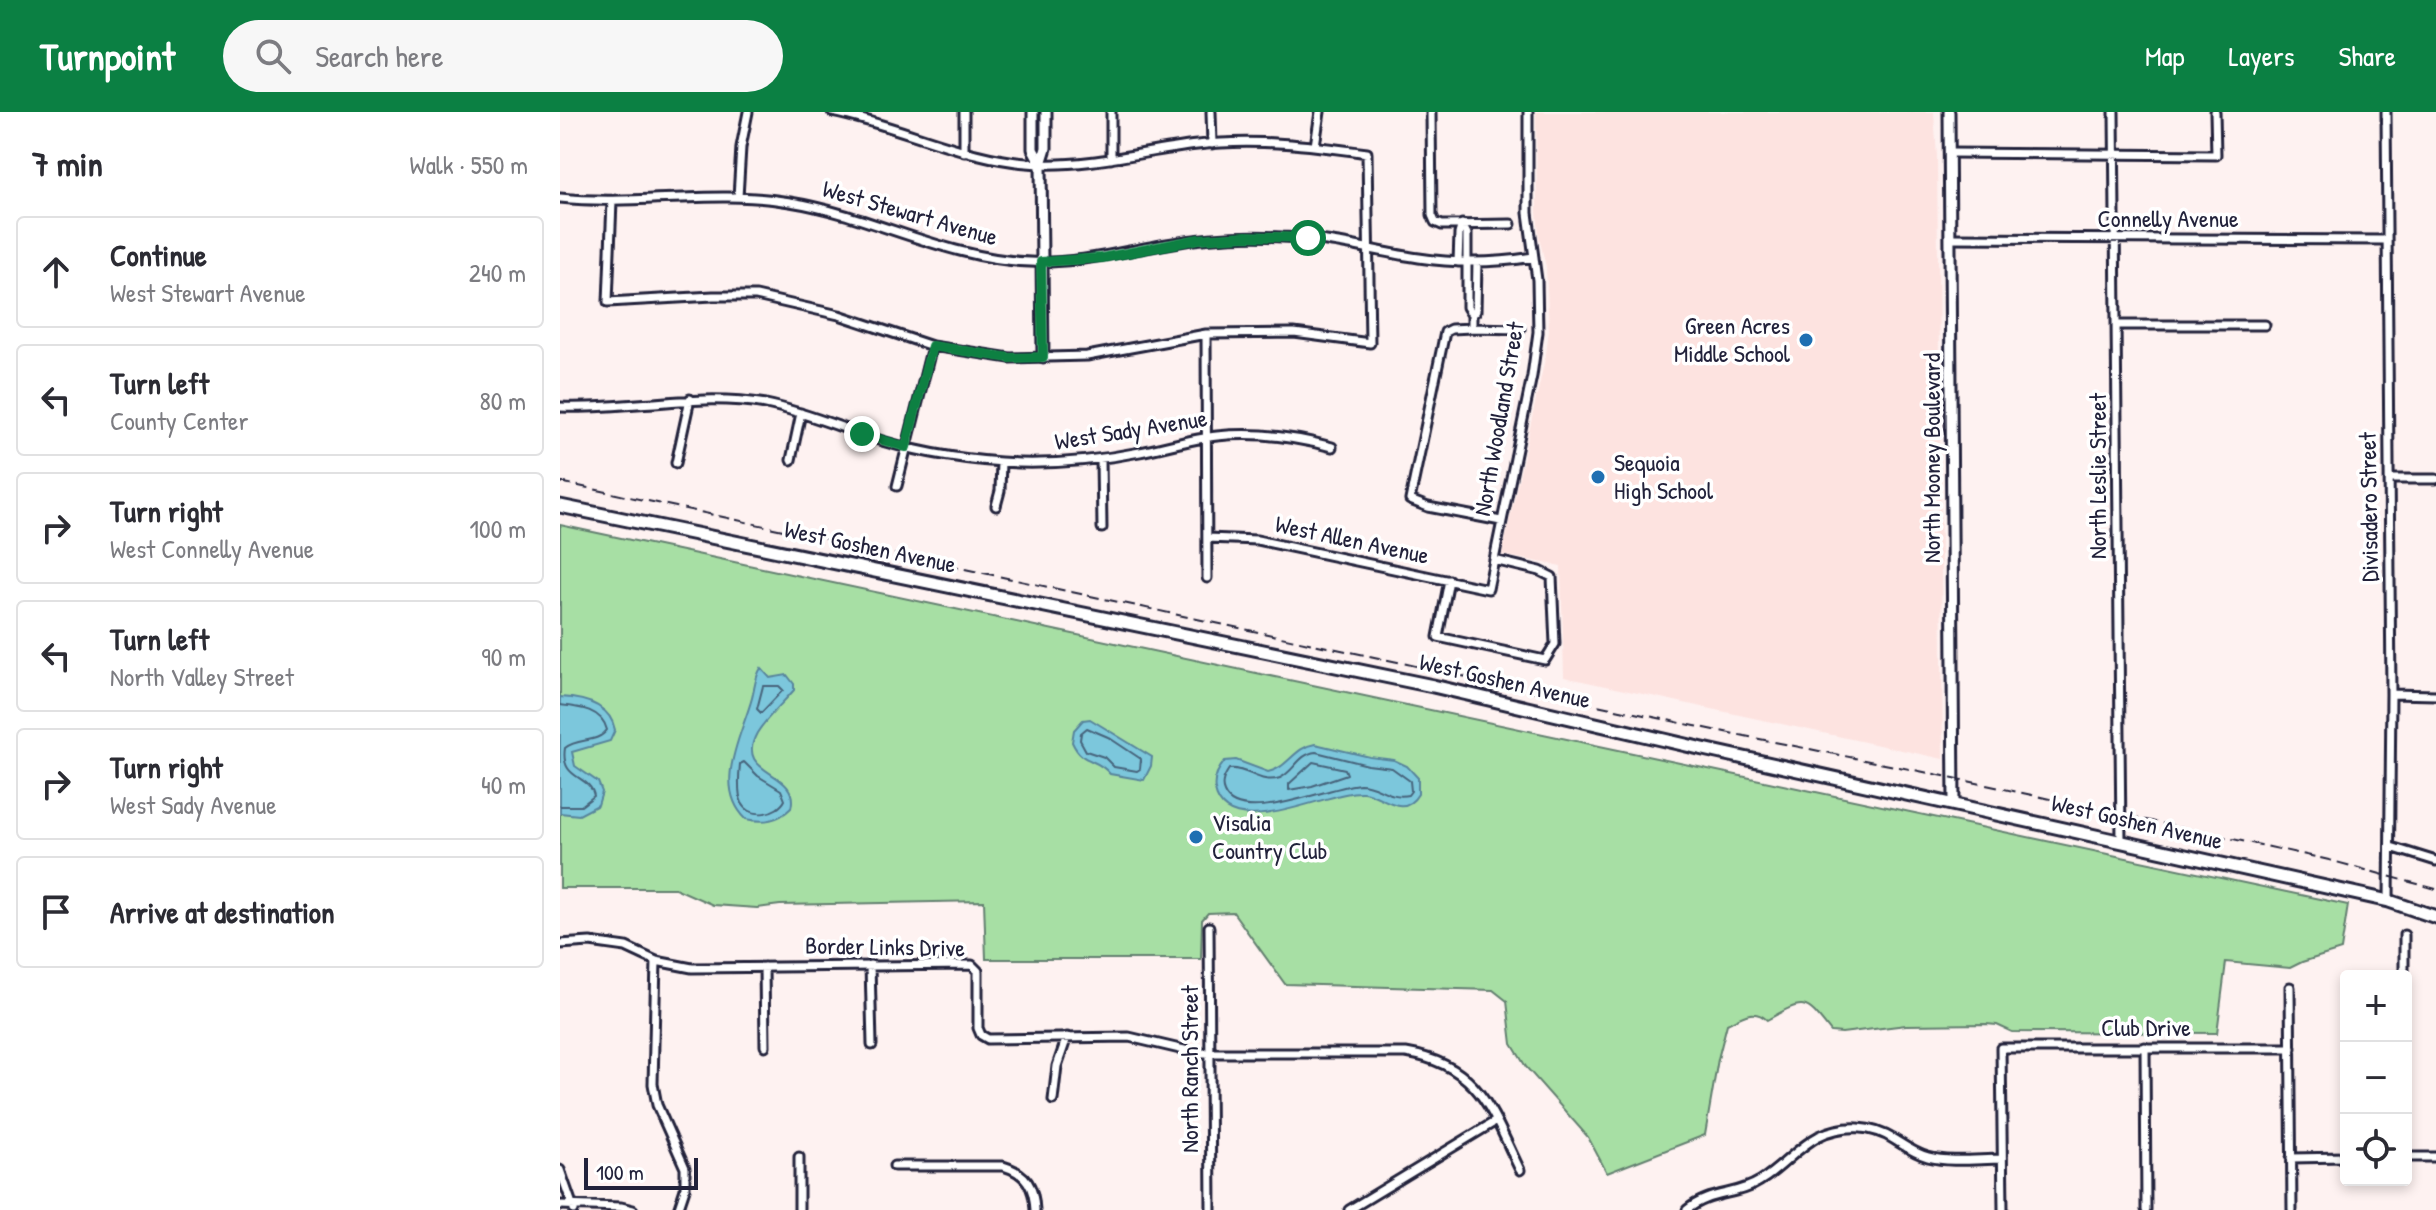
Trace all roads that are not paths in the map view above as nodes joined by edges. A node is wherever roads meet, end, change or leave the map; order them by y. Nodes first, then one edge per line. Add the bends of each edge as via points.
1 (748, 112) edge
2 (832, 112) edge
3 (964, 112) edge
4 (1033, 112) edge
5 (1046, 112) edge
6 (1111, 112) edge
7 (1211, 112) edge
8 (1320, 112) edge
9 (1431, 112) edge
10 (1528, 112) edge
11 (1949, 112) edge
12 (2114, 112) edge
13 (2215, 112) edge
14 (2386, 112) edge
15 (845, 113) edge
16 (1212, 144) junction
17 (1315, 146) junction
18 (964, 152) junction
19 (1950, 153) junction
20 (2115, 155) junction
21 (1111, 159) junction
22 (1041, 164) junction
23 (738, 197) junction
24 (560, 198) edge
25 (612, 201) junction
26 (1462, 224) junction
27 (1511, 224) dead end
28 (1951, 238) junction
29 (2116, 239) junction
30 (2385, 240) junction
31 (1369, 248) junction
32 (1534, 257) junction
33 (1041, 262) junction
34 (1462, 262) junction
35 (1477, 262) junction
36 (1472, 315) junction
37 (2117, 325) junction
38 (2265, 325) dead end
39 (1472, 328) junction
40 (1520, 329) dead end
41 (1206, 334) junction
42 (932, 346) junction
43 (1043, 357) junction
44 (690, 399) junction
45 (560, 407) edge
46 (801, 413) junction
47 (1205, 439) junction
48 (906, 447) junction
49 (1332, 447) dead end
50 (1101, 459) junction
51 (791, 460) dead end
52 (1001, 462) junction
53 (676, 463) dead end
54 (2390, 479) junction
55 (2436, 479) edge
56 (897, 486) dead end
57 (560, 506) edge
58 (996, 506) dead end
59 (1501, 521) junction
60 (1102, 528) dead end
61 (1207, 538) junction
62 (1494, 560) junction
63 (1207, 578) dead end
64 (1449, 580) junction
65 (1488, 589) joint
66 (2391, 694) junction
67 (2436, 695) edge
68 (1954, 805) junction
69 (2121, 840) junction
70 (2391, 847) junction
71 (2436, 861) edge
72 (2389, 901) junction
73 (2436, 917) edge
74 (1209, 927) dead end
75 (2404, 935) dead end
76 (560, 944) edge
77 (656, 961) junction
78 (870, 965) junction
79 (764, 967) junction
80 (2404, 970) edge
81 (2290, 987) dead end
82 (1067, 1037) junction
83 (872, 1045) dead end
84 (765, 1046) dead end
85 (2145, 1047) junction
86 (2291, 1048) junction
87 (1210, 1054) junction
88 (1053, 1100) dead end
89 (1496, 1121) junction
90 (799, 1157) dead end
91 (2340, 1157) edge
92 (2412, 1157) edge
93 (2436, 1157) edge
94 (2291, 1158) junction
95 (2002, 1159) junction
96 (894, 1166) dead end
97 (560, 1170) edge
98 (1520, 1170) dead end
99 (560, 1205) edge
100 (573, 1207) edge
101 (633, 1210) edge
102 (678, 1210) edge
103 (799, 1210) edge
104 (1035, 1210) edge
105 (1211, 1210) edge
106 (1349, 1210) edge
107 (1687, 1210) edge
108 (2003, 1210) edge
109 (2146, 1210) edge
110 (2292, 1210) edge

1 - 23 street
2 - 15 street
3 - 18 street
4 - 22 street via 1033,149
5 - 22 street
6 - 21 street
7 - 16 street
8 - 17 street
9 - 26 street via 1432,215 1442,225
10 - 32 street, North Woodland Street via 1528,213
11 - 19 street, North Mooney Boulevard
12 - 20 street, North Leslie Street
13 - 20 street via 2216,155
14 - 30 street, Divisadero Street
15 - 18 street
16 - 17 street
16 - 21 street
17 - 31 street via 1367,153
18 - 22 street
19 - 20 street
19 - 28 street, North Mooney Boulevard
20 - 29 street, North Leslie Street
21 - 22 street
22 - 33 street
23 - 25 street, West Stewart Avenue
23 - 33 street, West Stewart Avenue via 848,214 981,257
24 - 25 street, West Stewart Avenue
25 - 42 street via 608,302 756,296 839,315
26 - 27 street
26 - 34 street via 1467,234
28 - 29 street, Connelly Avenue
28 - 68 street, North Mooney Boulevard
29 - 30 street, Connelly Avenue
29 - 37 street, North Leslie Street
30 - 54 street, Divisadero Street
31 - 33 street, West Stewart Avenue via 1308,238 1246,236
31 - 34 street, West Stewart Avenue
31 - 41 street via 1370,343 1294,333
32 - 35 street, West Stewart Avenue
32 - 59 street, North Woodland Street via 1536,354
33 - 43 street
34 - 35 street, West Stewart Avenue
34 - 36 street
35 - 36 street
36 - 39 street
37 - 38 street
37 - 69 street, North Leslie Street
39 - 40 street
39 - 59 street via 1445,332 1410,500
41 - 43 street via 1087,356
41 - 47 street
42 - 43 street via 1010,358
42 - 48 street
44 - 45 street, West Sady Avenue via 609,408
44 - 46 street, West Sady Avenue via 744,401
44 - 53 street
46 - 48 street, West Sady Avenue
46 - 51 street
47 - 49 street, West Sady Avenue via 1277,437
47 - 50 street, West Sady Avenue
47 - 61 street
48 - 52 street, West Sady Avenue
48 - 56 street
50 - 52 street, West Sady Avenue
50 - 60 street
52 - 58 street
54 - 55 street
54 - 66 street, Divisadero Street
57 - 68 main road, West Goshen Avenue via 1417,682
59 - 62 street, North Woodland Street
61 - 63 street
61 - 64 street, West Allen Avenue via 1257,540
62 - 64 street via 1552,577 1555,644 1545,660 1438,637
62 - 65 street, North Woodland Street
64 - 65 street, West Allen Avenue
66 - 67 street
66 - 70 street, Divisadero Street
68 - 69 main road, West Goshen Avenue
69 - 72 main road, West Goshen Avenue
70 - 71 street
70 - 72 street, Divisadero Street
72 - 73 main road, West Goshen Avenue
74 - 87 street, North Ranch Street
75 - 80 street
76 - 77 street, Border Links Drive via 626,947
77 - 79 street, Border Links Drive via 692,968
77 - 102 street via 653,1084 685,1168
78 - 79 street, Border Links Drive
78 - 82 street, Border Links Drive via 972,965 978,971 981,1035
78 - 83 street
79 - 84 street
81 - 86 street
82 - 87 street, Border Links Drive via 1129,1037
82 - 88 street
85 - 86 street, Club Drive
85 - 95 street, Club Drive via 2001,1048
85 - 109 street
86 - 94 street
87 - 89 street, Border Links Drive via 1425,1056 1463,1075
87 - 105 street, North Ranch Street
89 - 98 street, Border Links Drive
89 - 106 street
90 - 103 street
91 - 94 street
92 - 93 street
94 - 110 street
95 - 107 street via 1925,1157 1874,1129 1839,1129 1792,1153 1760,1181 1709,1196
95 - 108 street
96 - 104 street via 1003,1166 1033,1188
97 - 100 street
99 - 100 street
100 - 101 street

